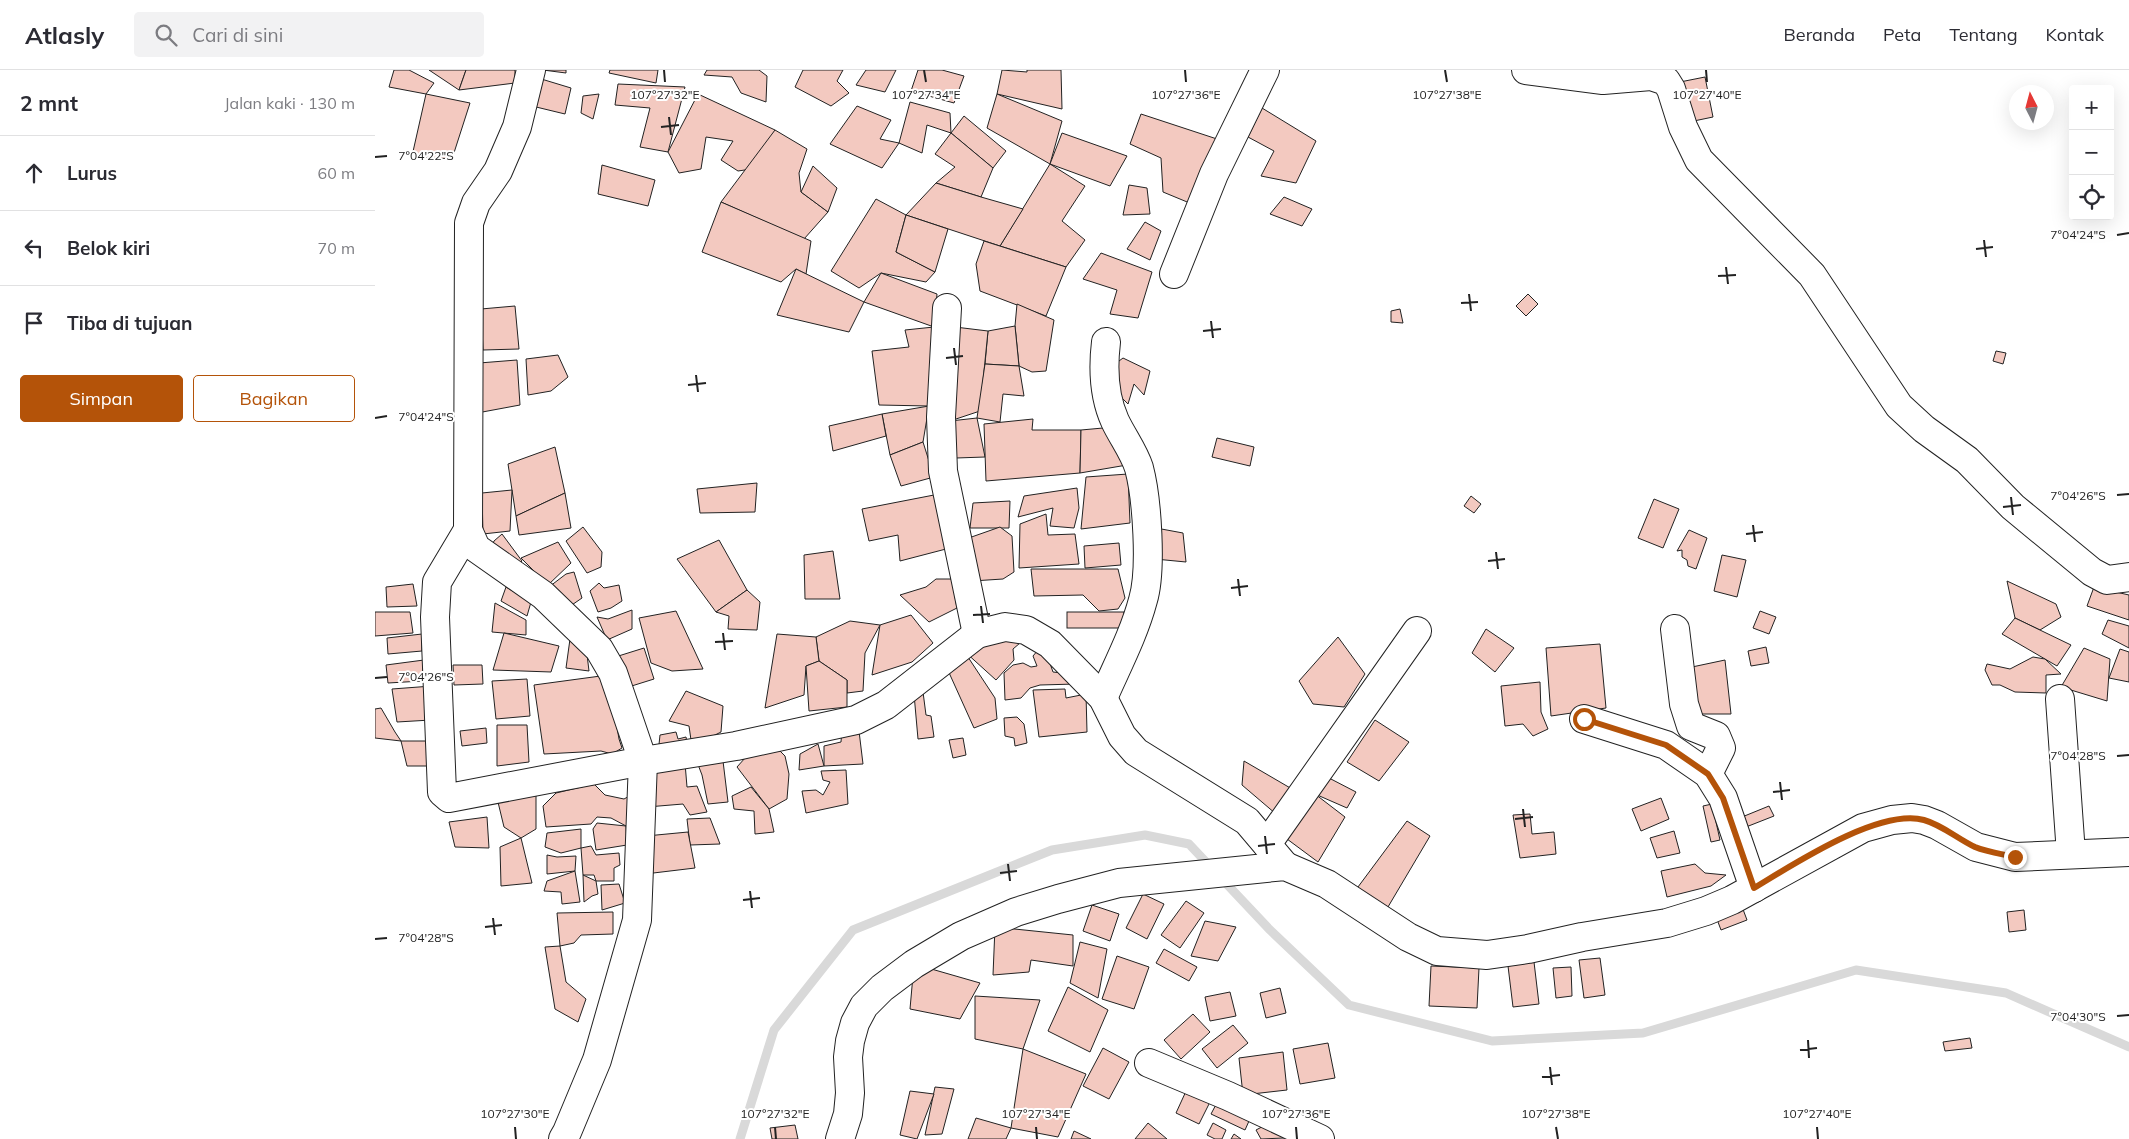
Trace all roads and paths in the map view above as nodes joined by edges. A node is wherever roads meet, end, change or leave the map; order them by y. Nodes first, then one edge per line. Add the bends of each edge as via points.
1 (531, 70) edge
2 (1265, 70) edge
3 (1526, 70) edge
4 (1175, 274) dead end
5 (947, 308) dead end
6 (1106, 342) dead end
7 (468, 530) junction
8 (2129, 577) edge
9 (1675, 629) dead end
10 (1417, 631) dead end
11 (977, 634) junction
12 (1103, 698) junction
13 (2060, 699) dead end
14 (1584, 719) dead end
15 (643, 761) junction
16 (1708, 774) junction
17 (2129, 852) edge
18 (2071, 854) junction
19 (1272, 860) junction
20 (1754, 888) junction
21 (1149, 1063) dead end
22 (846, 1138) edge
23 (563, 1139) edge
24 (1320, 1139) edge

1 - 7 street via 517,127 498,171 476,203 469,223
2 - 4 street via 1214,174
3 - 8 street via 1603,80 1651,76 1666,81 1699,160 1812,275 1899,406 1967,460 2013,507 2092,572 2107,580
5 - 11 street via 941,417 943,471
6 - 12 street via 1103,365 1114,418 1138,467 1143,489 1147,572 1144,598
7 - 15 street via 476,548 543,594 599,649 613,673
7 - 15 street via 437,582 435,617 442,792 449,798
9 - 16 street via 1684,704 1691,726 1717,736 1721,748
10 - 19 street via 1318,774
11 - 12 street via 1005,627 1026,630 1050,644
11 - 15 street via 886,705 856,720 736,746
12 - 19 street via 1122,736 1136,752 1247,821
13 - 18 street
14 - 16 street via 1666,745
15 - 23 street via 637,920 597,1060
16 - 20 street via 1723,798
17 - 18 street
18 - 20 street via 2015,857 1976,847 1924,820 1901,819 1863,828
19 - 20 street via 1327,884 1408,937 1437,951 1460,954 1527,949 1667,923 1706,911
19 - 22 street via 1194,876 1119,884 1033,907 961,936 914,964 864,1006 855,1023 848,1057 850,1093
21 - 24 street

